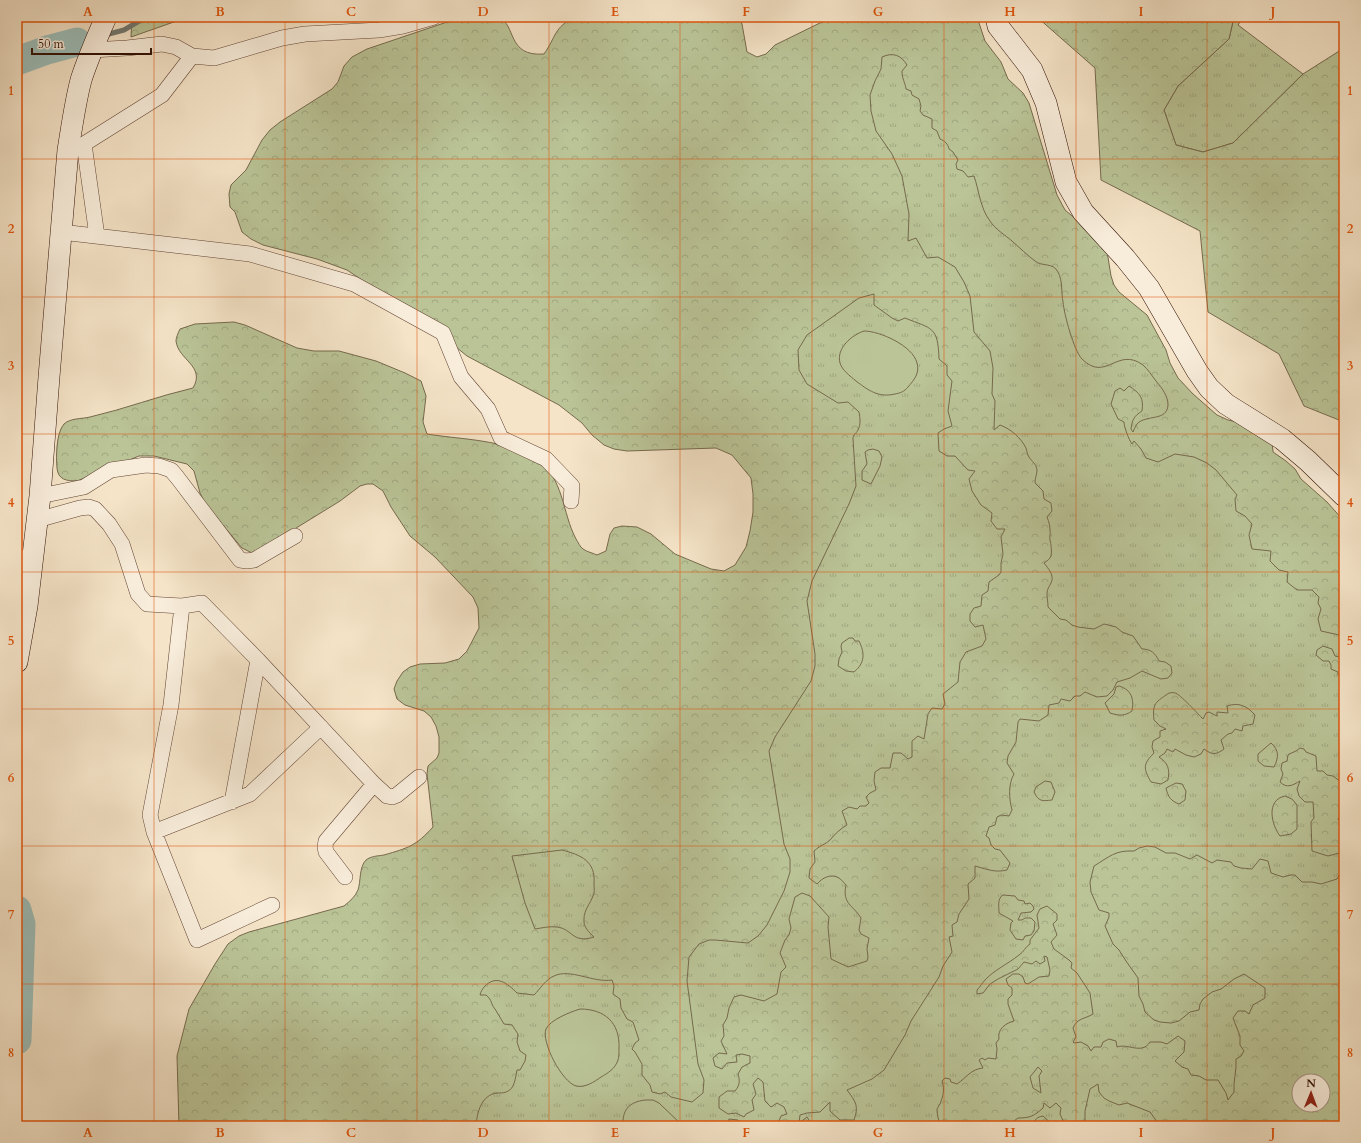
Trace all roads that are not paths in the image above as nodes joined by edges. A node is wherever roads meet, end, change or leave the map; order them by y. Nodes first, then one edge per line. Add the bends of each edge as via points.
1 (434, 17) edge
2 (996, 17) edge
3 (105, 19) edge
4 (91, 50) junction
5 (192, 56) junction
6 (76, 147) junction
7 (61, 232) junction
8 (97, 236) junction
9 (40, 496) junction
10 (1344, 496) edge
11 (571, 501) dead end
12 (38, 520) junction
13 (295, 536) dead end
14 (25, 561) edge
15 (22, 603) edge
16 (182, 606) junction
17 (258, 660) junction
18 (17, 662) edge
19 (321, 727) junction
20 (419, 777) dead end
21 (374, 784) junction
22 (232, 802) junction
23 (154, 832) junction
24 (345, 877) dead end
25 (272, 905) dead end

1 - 5 street via 379,30 305,34 282,38 214,58
2 - 10 street via 998,26 1032,70 1046,103 1066,182 1083,212 1149,288 1209,388 1226,404 1282,439
3 - 4 street
4 - 5 street via 162,44 176,47
4 - 6 street via 76,101
5 - 6 street via 162,95
6 - 7 street
6 - 8 street
7 - 8 street
7 - 9 street
8 - 11 street via 250,254 354,284 443,333 461,378 488,409 501,438 546,460 572,486
9 - 12 street
9 - 13 street via 84,487 111,470 159,466 174,473 240,560 254,560
12 - 14 street
12 - 16 street via 80,508 95,509 122,544 138,594 147,604
14 - 15 street
15 - 18 street
16 - 17 street via 202,603
16 - 23 street via 171,705 150,815
17 - 19 street
17 - 22 street
19 - 21 street
19 - 22 street via 250,794
20 - 21 street via 392,798
21 - 24 street via 326,841 326,852
22 - 23 street
23 - 25 street via 197,940

